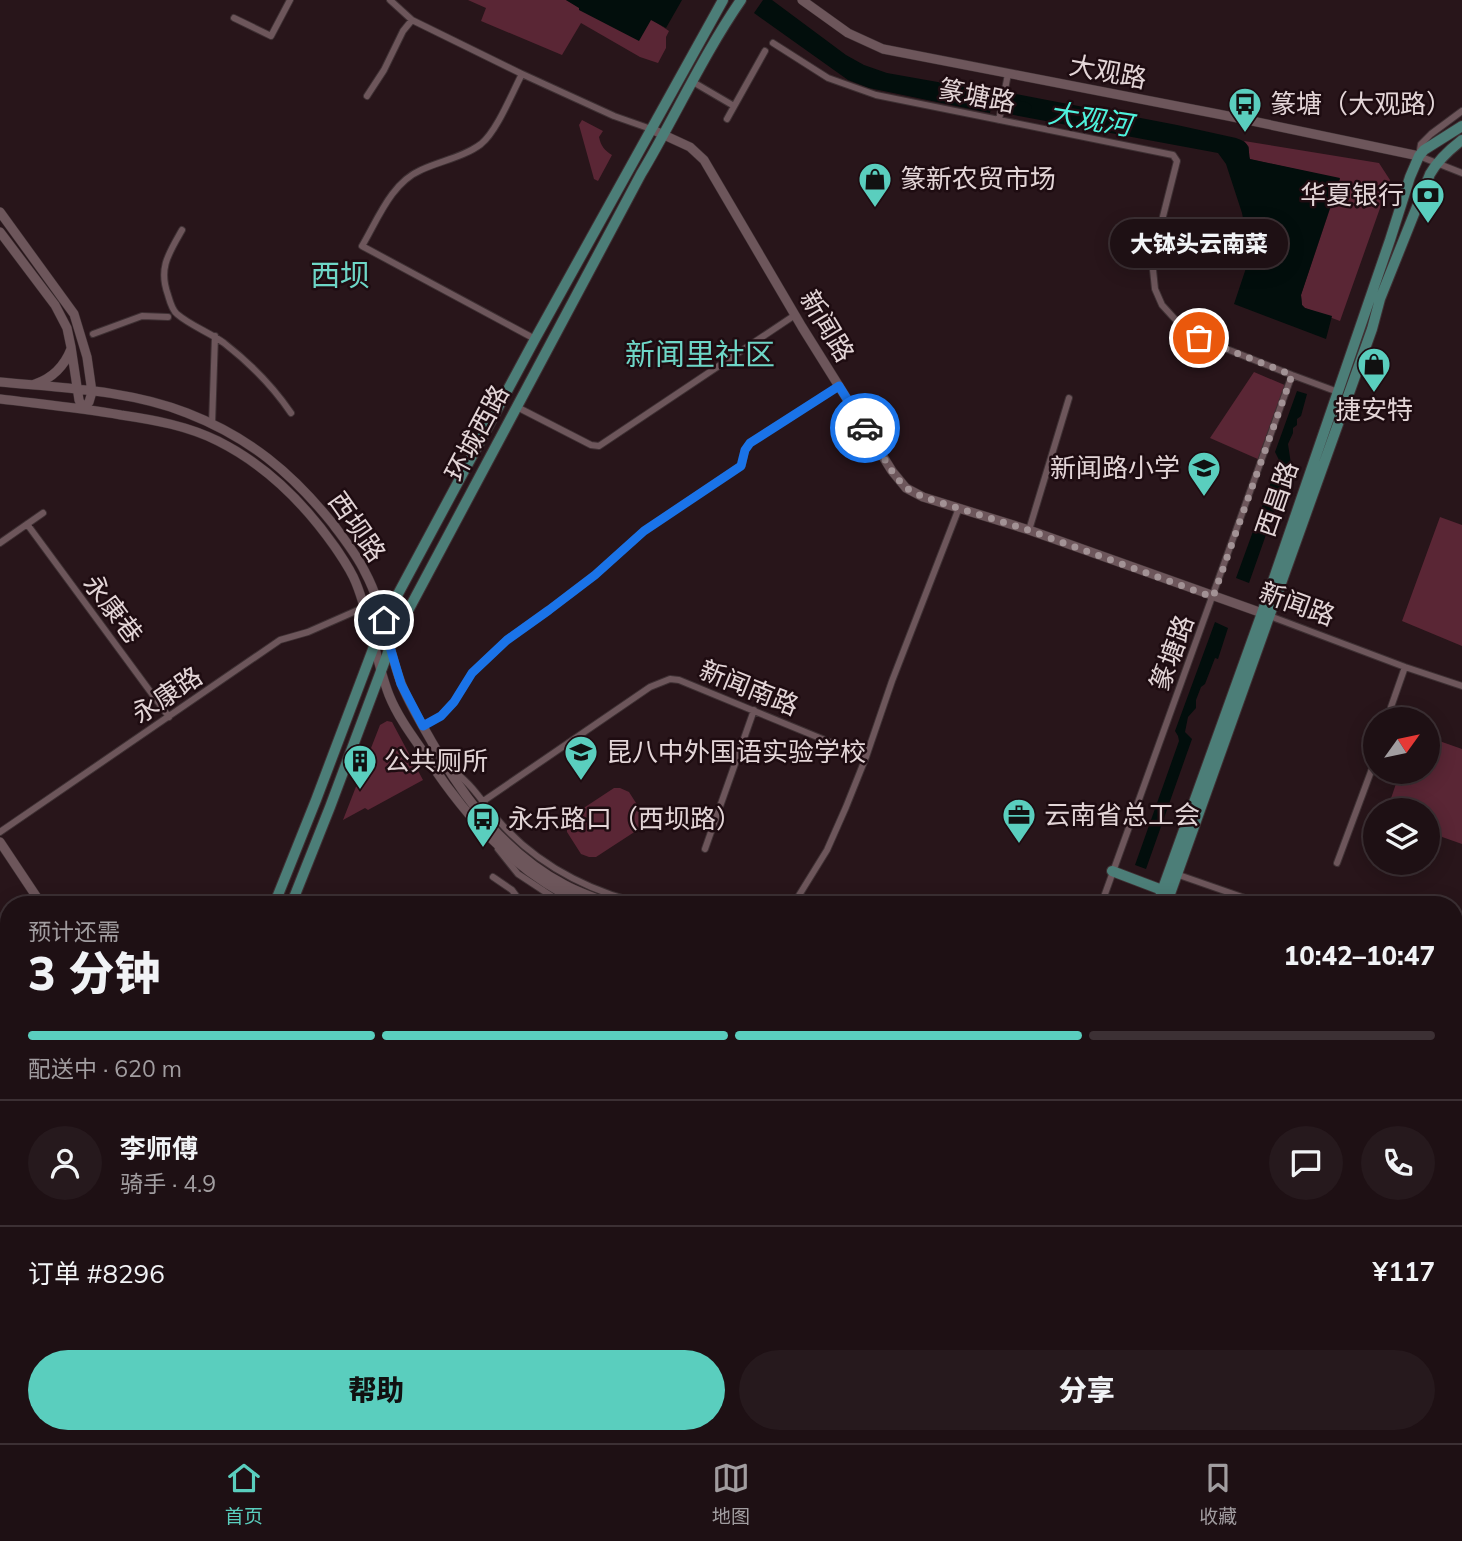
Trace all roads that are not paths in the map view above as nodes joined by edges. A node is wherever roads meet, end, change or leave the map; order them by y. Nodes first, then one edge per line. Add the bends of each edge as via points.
1 (290, 0) edge
2 (390, 0) edge
3 (723, 0) edge
4 (802, 0) edge
5 (740, 1) edge
6 (234, 18) dead end
7 (412, 20) junction
8 (773, 43) dead end
9 (765, 51) dead end
10 (522, 74) junction
11 (1008, 74) junction
12 (693, 82) junction
13 (367, 96) dead end
14 (734, 106) junction
15 (1462, 111) edge
16 (727, 119) dead end
17 (999, 120) junction
18 (1462, 126) edge
19 (651, 129) junction
20 (665, 134) junction
21 (1462, 140) edge
22 (1419, 156) junction
23 (1436, 163) junction
24 (1461, 172) edge
25 (0, 212) edge
26 (182, 230) dead end
27 (0, 232) edge
28 (795, 315) junction
29 (167, 317) dead end
30 (93, 334) dead end
31 (215, 336) junction
32 (535, 339) junction
33 (71, 347) junction
34 (89, 364) junction
35 (1292, 375) junction
36 (0, 382) edge
37 (31, 385) junction
38 (839, 386) junction
39 (77, 390) junction
40 (1338, 391) junction
41 (92, 392) junction
42 (122, 396) junction
43 (1069, 398) dead end
44 (0, 399) edge
45 (517, 407) junction
46 (83, 409) junction
47 (291, 413) dead end
48 (212, 424) junction
49 (959, 509) junction
50 (43, 513) dead end
51 (27, 524) junction
52 (1028, 530) junction
53 (0, 543) edge
54 (1213, 597) junction
55 (365, 607) junction
56 (1266, 615) junction
57 (384, 620) junction
58 (374, 646) junction
59 (390, 647) junction
60 (1405, 667) junction
61 (381, 672) junction
62 (1462, 686) edge
63 (1391, 707) edge
64 (754, 710) junction
65 (169, 716) junction
66 (423, 726) junction
67 (866, 757) junction
68 (443, 761) junction
69 (1366, 784) edge
70 (482, 802) junction
71 (0, 832) edge
72 (488, 836) junction
73 (0, 842) edge
74 (705, 849) dead end
75 (1337, 863) dead end
76 (1112, 871) junction
77 (1176, 874) junction
78 (493, 877) dead end
79 (1162, 890) junction
80 (35, 896) edge
81 (278, 896) edge
82 (295, 896) edge
83 (516, 896) edge
84 (551, 896) edge
85 (567, 896) edge
86 (591, 896) edge
87 (617, 896) edge
88 (799, 896) edge
89 (1104, 896) edge
90 (1160, 896) edge
91 (1169, 896) edge
92 (1239, 896) edge

1 - 6 street via 271,36
2 - 7 street, 新闻路
3 - 19 main road, 环城西路
4 - 11 main road, 大观路 via 848,33 883,49
5 - 12 main road, 环城西路
7 - 10 street, 新闻路
7 - 13 street
8 - 17 street, 篆塘路 via 828,78 876,95
9 - 14 street
10 - 19 street, 新闻路
10 - 32 street via 481,144 405,180 362,246
11 - 17 street
11 - 22 main road, 大观路
12 - 14 street
12 - 20 main road, 环城西路
14 - 16 street
15 - 22 street via 1430,134 1421,144
17 - 35 street, 篆塘路 via 1173,155 1177,161 1152,260 1162,305 1199,338
18 - 22 main road
19 - 20 main road, 新闻路
19 - 32 main road, 环城西路
20 - 28 main road, 新闻路 via 704,160
20 - 45 main road, 环城西路
21 - 23 main road, 西昌路
22 - 23 street
22 - 40 main road, 西昌路
23 - 24 street
23 - 56 main road, 西昌路 via 1380,299
25 - 34 main road via 74,314
26 - 31 street via 166,257 163,282 174,312
27 - 33 main road via 55,305
28 - 38 main road, 新闻路
28 - 45 street via 599,446
29 - 30 street via 142,316
31 - 47 street via 274,388
31 - 48 street
32 - 57 main road, 环城西路
33 - 37 main road via 58,370
33 - 39 main road
34 - 41 main road
34 - 42 main road via 99,383
35 - 40 street, 篆塘路
35 - 54 street, 篆塘路
36 - 37 main road, 西坝路
37 - 39 main road, 西坝路
38 - 49 main road, 新闻路 via 902,484
38 - 66 street via 750,443 741,466 644,531 595,575 507,640 472,673 441,716
39 - 41 main road, 西坝路
39 - 46 main road
40 - 56 main road, 西昌路
41 - 42 main road, 西坝路
41 - 46 main road
42 - 48 main road, 西坝路 via 162,404
43 - 52 street
44 - 46 main road, 西坝路
45 - 59 main road, 环城西路
46 - 55 main road, 西坝路 via 178,426 243,454 286,489 328,537
48 - 57 main road, 西坝路 via 257,450 311,497 365,572
49 - 52 main road, 新闻路
49 - 67 street
50 - 51 street
51 - 53 street
51 - 65 street, 永康巷
52 - 54 main road, 新闻路
54 - 56 main road, 新闻路
54 - 76 street, 篆塘路
55 - 58 main road, 西坝路
55 - 65 street, 永康路 via 280,640
56 - 60 street, 新闻路
56 - 77 main road, 西昌路
56 - 79 main road, 西昌路
57 - 58 main road, 环城西路
57 - 59 main road, 西坝路
58 - 61 main road, 西坝路
58 - 81 main road, 环城西路
59 - 61 main road, 环城西路
59 - 66 main road, 西坝路 via 401,684
60 - 62 street, 新闻路
60 - 63 street
61 - 72 main road, 西坝路 via 390,698 418,746
61 - 82 main road, 环城西路
64 - 67 street, 新闻南路
64 - 70 street, 新闻南路 via 679,680 662,681
64 - 74 street
65 - 71 street, 永康路
66 - 68 main road, 西坝路
67 - 88 street via 827,850
68 - 70 street
68 - 86 main road, 西坝路 via 480,815 511,846 566,886
69 - 75 street
70 - 87 street via 546,863
72 - 84 street via 518,874
72 - 85 main road, 西坝路 via 521,866
73 - 80 main road
76 - 79 main road
76 - 89 street, 篆塘路
77 - 91 main road, 西昌路
77 - 92 street
78 - 83 street
79 - 90 main road, 西昌路

